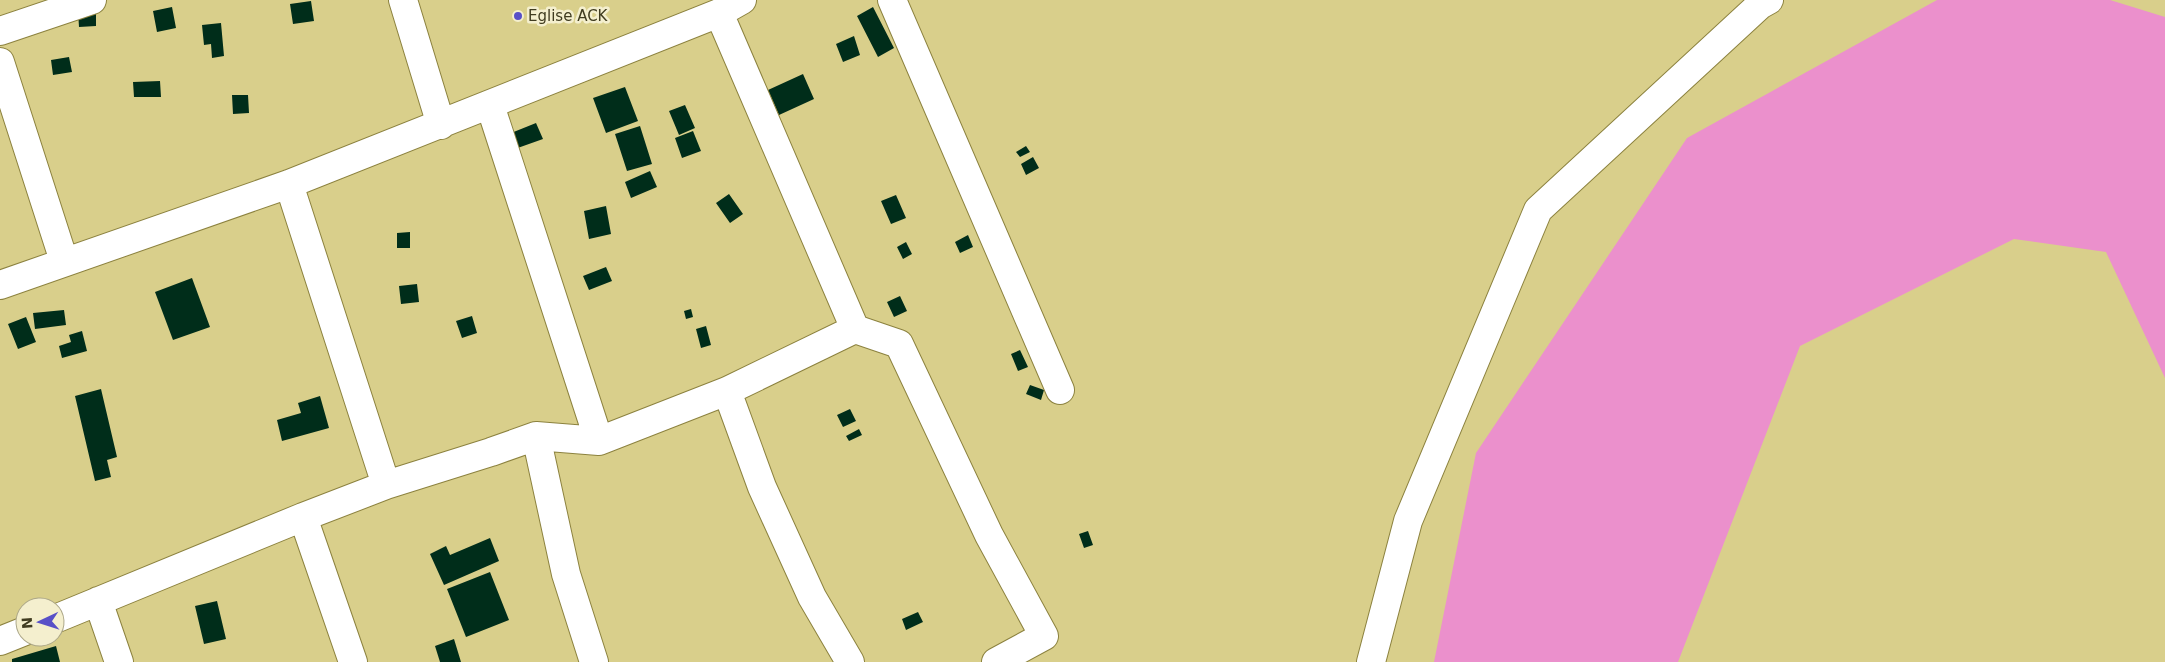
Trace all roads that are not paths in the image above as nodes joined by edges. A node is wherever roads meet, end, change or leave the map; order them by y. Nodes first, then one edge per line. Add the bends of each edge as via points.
1 (92, 0) edge
2 (403, 0) edge
3 (892, 0) edge
4 (1770, 0) edge
5 (731, 7) edge
6 (0, 31) edge
7 (0, 62) edge
8 (490, 106) junction
9 (441, 125) junction
10 (289, 184) junction
11 (64, 261) junction
12 (0, 285) edge
13 (855, 329) junction
14 (1060, 390) dead end
15 (727, 391) junction
16 (536, 436) junction
17 (599, 441) junction
18 (386, 485) junction
19 (303, 517) junction
20 (98, 601) junction
21 (65, 615) edge
22 (15, 635) edge
23 (0, 641) edge
24 (120, 662) edge
25 (353, 662) edge
26 (594, 662) edge
27 (850, 662) edge
28 (996, 662) edge
29 (1371, 662) edge

1 - 6 street
2 - 9 street
3 - 14 street
4 - 29 street via 1760,5 1538,210 1408,521
5 - 8 street
5 - 13 street
7 - 11 street
8 - 9 street
8 - 17 street
9 - 10 street
10 - 11 street
10 - 18 street
11 - 12 street
13 - 15 street
13 - 28 street via 899,344 989,535 1044,636
15 - 17 street
15 - 27 street via 762,487 812,597
16 - 17 street
16 - 18 street
16 - 26 street via 566,574
18 - 19 street
19 - 20 street
19 - 25 street
20 - 21 street
20 - 24 street
22 - 23 street

